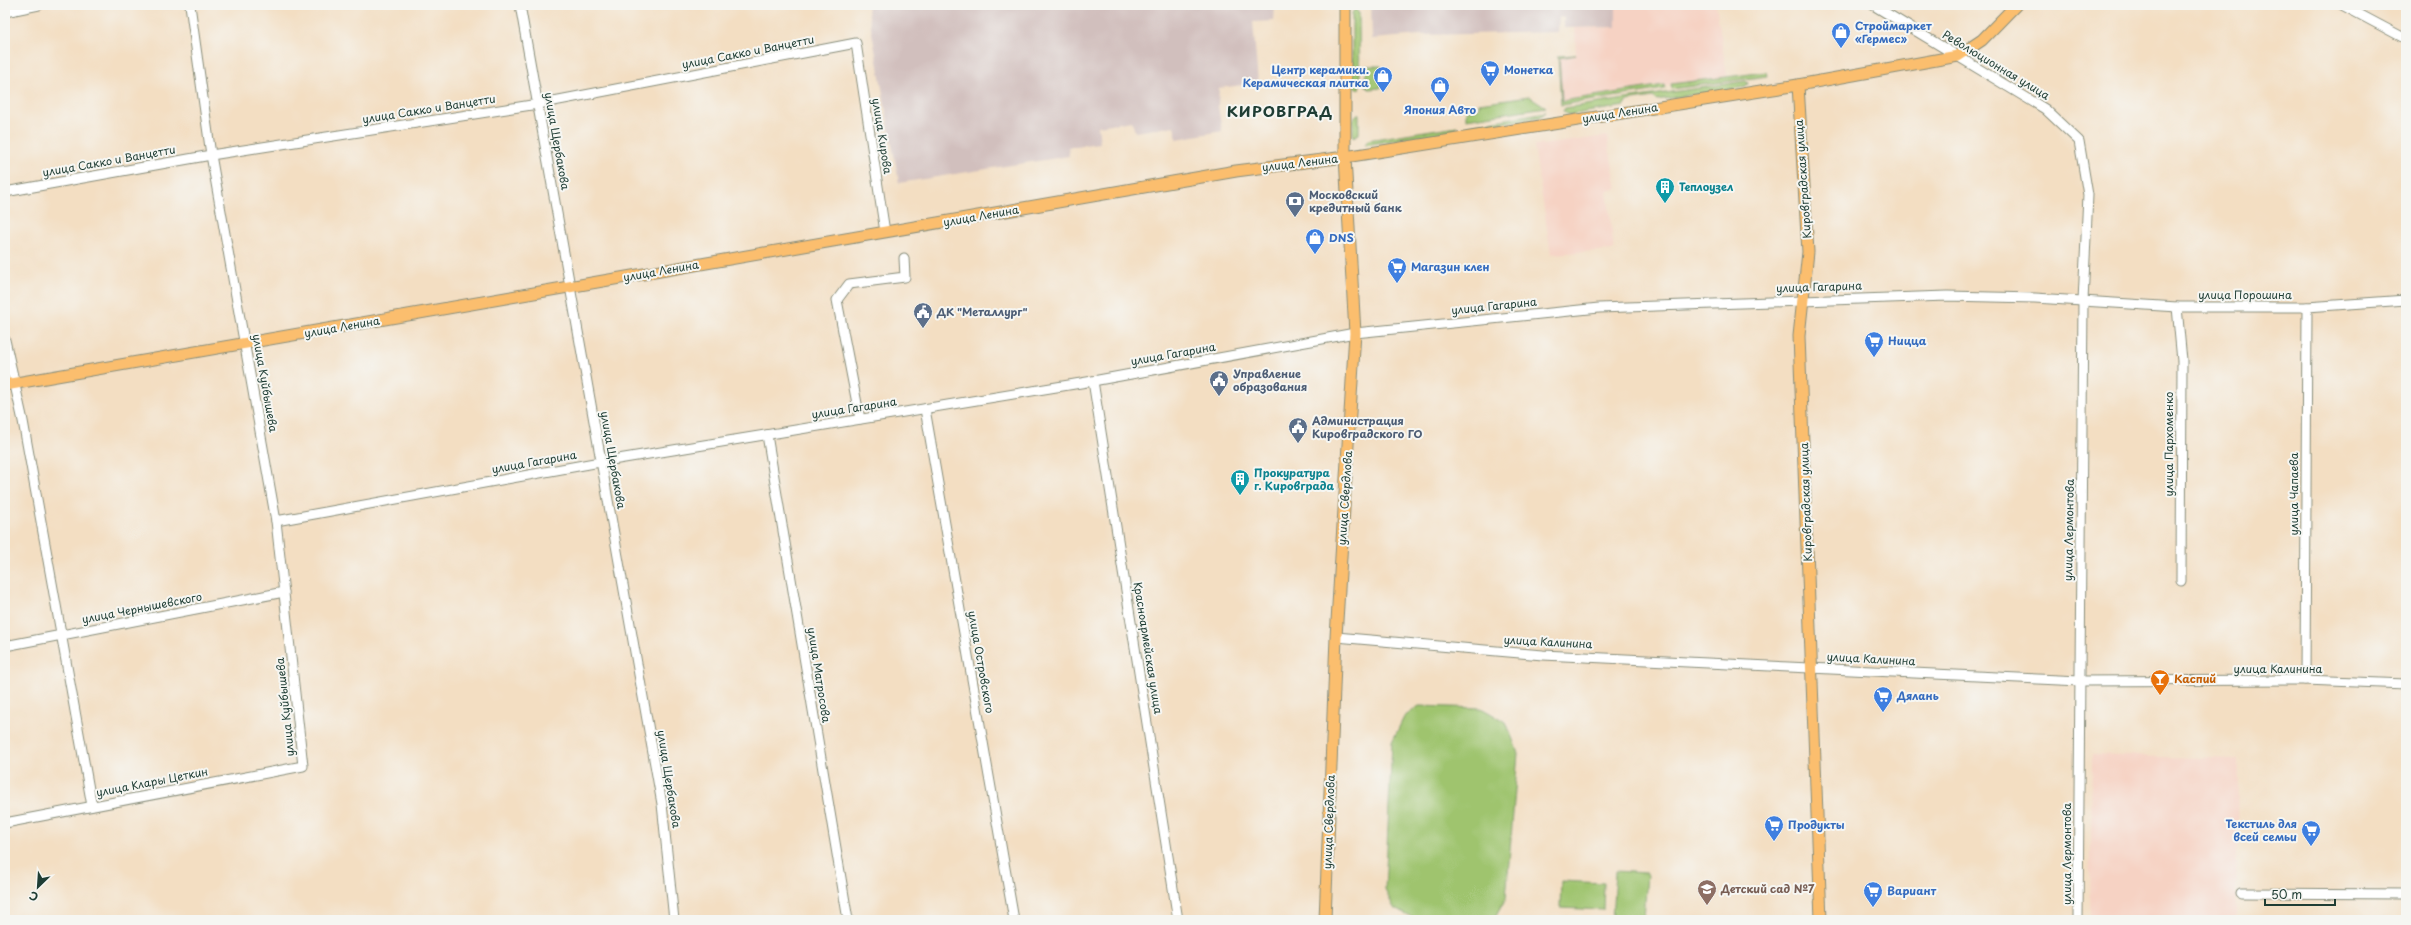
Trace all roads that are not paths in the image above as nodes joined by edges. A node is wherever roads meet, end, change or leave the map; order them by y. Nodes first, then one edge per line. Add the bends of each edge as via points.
1 (39, 5) edge
2 (190, 5) edge
3 (520, 5) edge
4 (1345, 5) edge
5 (1874, 5) edge
6 (2016, 5) edge
7 (2342, 5) edge
8 (5, 12) edge
9 (2406, 38) edge
10 (856, 44) joint
11 (1958, 56) junction
12 (1798, 85) junction
13 (538, 104) junction
14 (2079, 141) joint
15 (210, 155) junction
16 (1345, 157) junction
17 (5, 192) edge
18 (885, 232) junction
19 (904, 258) dead end
20 (571, 286) junction
21 (1804, 300) junction
22 (2406, 300) edge
23 (2083, 301) junction
24 (2177, 307) junction
25 (2307, 307) junction
26 (1355, 333) junction
27 (5, 340) edge
28 (246, 344) junction
29 (1093, 381) junction
30 (10, 384) edge
31 (925, 408) junction
32 (860, 420) junction
33 (767, 435) junction
34 (600, 462) junction
35 (276, 521) junction
36 (2181, 581) dead end
37 (284, 592) junction
38 (62, 636) junction
39 (1336, 637) junction
40 (5, 646) edge
41 (1812, 668) junction
42 (2305, 680) junction
43 (2080, 681) junction
44 (2406, 684) edge
45 (303, 766) joint
46 (92, 806) junction
47 (5, 823) edge
48 (2241, 893) dead end
49 (2406, 894) edge
50 (674, 920) edge
51 (848, 920) edge
52 (1014, 920) edge
53 (1178, 920) edge
54 (1325, 920) edge
55 (1821, 920) edge
56 (2078, 920) edge

1 - 8 street
2 - 15 street, улица Куйбышева
3 - 13 street, улица Щербакова
4 - 16 main road, улица Свердлова
5 - 11 street, Революционная улица
6 - 11 main road via 1982,40
7 - 9 street
10 - 13 street, улица Сакко и Ванцетти
10 - 18 street, улица Кирова
11 - 12 main road, улица Ленина
11 - 14 street, Революционная улица via 2045,108
12 - 16 main road, улица Ленина
12 - 21 main road, Кировградская улица via 1808,252
13 - 15 street, улица Сакко и Ванцетти
13 - 20 street, улица Щербакова
14 - 23 street, улица Лермонтова via 2088,196
15 - 17 street, улица Сакко и Ванцетти
15 - 28 street, улица Куйбышева
16 - 18 main road, улица Ленина via 1229,172
16 - 26 main road, улица Свердлова
18 - 20 main road, улица Ленина
19 - 32 street via 905,277 849,284 838,300
20 - 28 main road, улица Ленина
20 - 34 street, улица Щербакова
21 - 23 street, улица Гагарина via 1947,296
21 - 26 street, улица Гагарина via 1599,308
21 - 41 main road, Кировградская улица via 1800,336
22 - 25 street, улица Порошина
23 - 24 street, улица Порошина
23 - 43 street, улица Лермонтова
24 - 25 street, улица Порошина
24 - 36 street, улица Пархоменко via 2182,361
25 - 42 street, улица Чапаева
26 - 29 street, улица Гагарина
26 - 39 main road, улица Свердлова
27 - 30 street
28 - 30 main road, улица Ленина
28 - 35 street, улица Куйбышева
29 - 31 street, улица Гагарина
29 - 53 street, Красноармейская улица
30 - 38 street
31 - 32 street, улица Гагарина
31 - 52 street, улица Островского
32 - 33 street, улица Гагарина
33 - 34 street, улица Гагарина
33 - 51 street, улица Матросова
34 - 35 street, улица Гагарина
34 - 50 street, улица Щербакова via 662,804
35 - 37 street, улица Куйбышева
37 - 38 street, улица Чернышевского
37 - 45 street, улица Куйбышева
38 - 40 street, улица Чернышевского
38 - 46 street
39 - 41 street, улица Калинина via 1543,655
39 - 54 main road, улица Свердлова
41 - 43 street, улица Калинина
41 - 55 main road, Кировградская улица
42 - 43 street, улица Калинина
42 - 44 street, улица Калинина
43 - 56 street, улица Лермонтова
45 - 46 street, улица Клары Цеткин
46 - 47 street, улица Клары Цеткин
48 - 49 street

